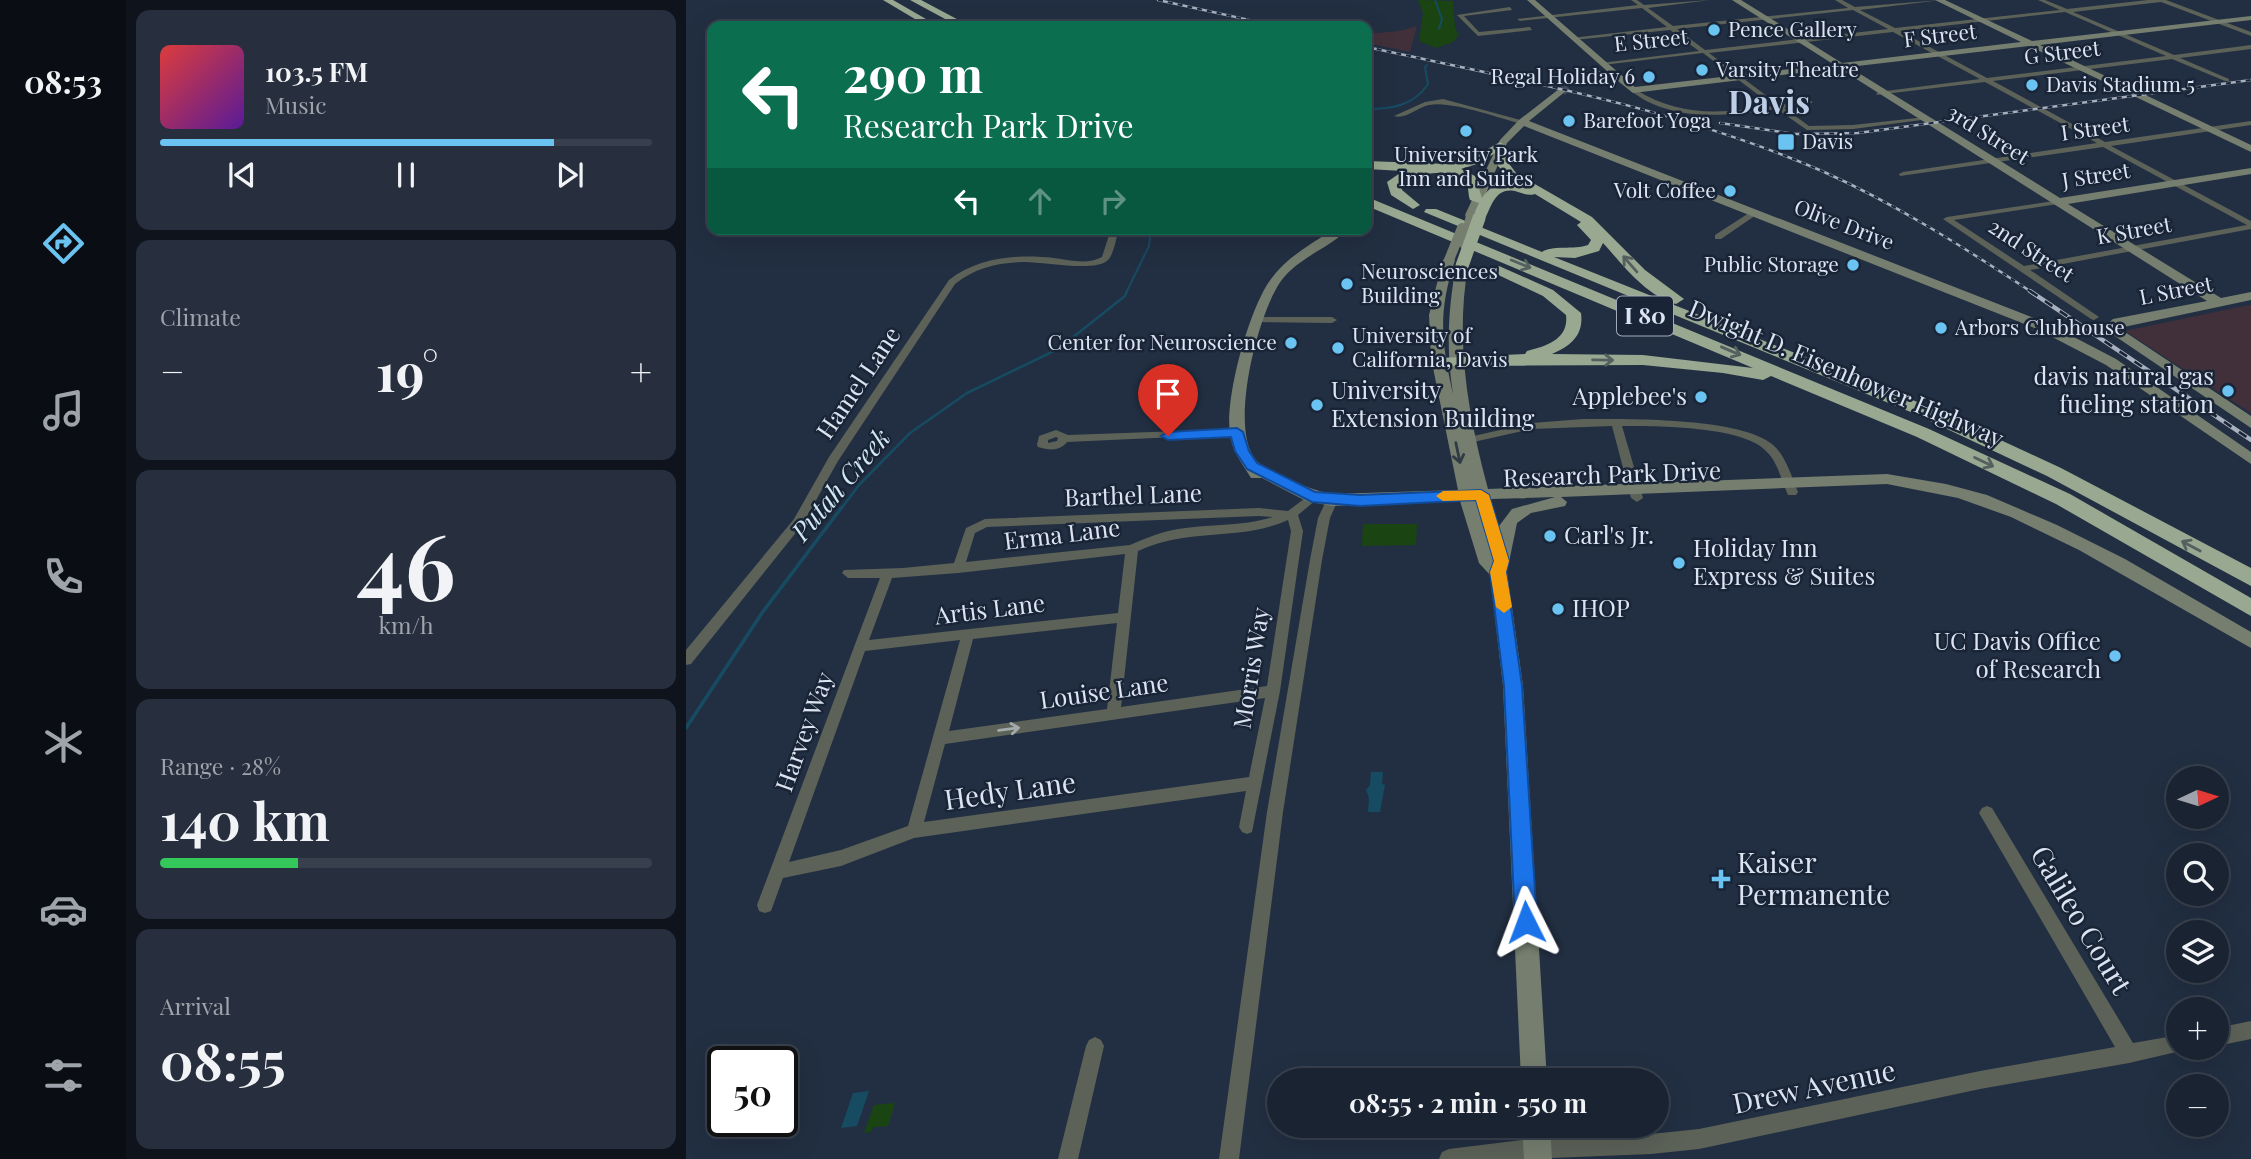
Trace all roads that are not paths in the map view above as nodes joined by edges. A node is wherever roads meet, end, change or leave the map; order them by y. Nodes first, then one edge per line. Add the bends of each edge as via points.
1 (887, 0) edge
2 (914, 0) edge
3 (1502, 0) edge
4 (1531, 0) edge
5 (1634, 0) edge
6 (1707, 0) edge
7 (1737, 0) edge
8 (1838, 0) edge
9 (1939, 0) edge
10 (2040, 0) edge
11 (2162, 0) edge
12 (1644, 6) junction
13 (1510, 9) junction
14 (1854, 9) junction
15 (2066, 11) junction
16 (1549, 16) junction
17 (1765, 18) junction
18 (2251, 18) edge
19 (1520, 19) junction
20 (1982, 20) junction
21 (925, 21) edge
22 (955, 21) edge
23 (2216, 21) junction
24 (1673, 28) junction
25 (1894, 30) junction
26 (2117, 33) junction
27 (2251, 34) edge
28 (1574, 38) junction
29 (1801, 40) junction
30 (2029, 43) junction
31 (2251, 47) edge
32 (1705, 51) junction
33 (1937, 54) junction
34 (2173, 57) junction
35 (1603, 63) junction
36 (1840, 65) junction
37 (2081, 68) junction
38 (1618, 75) junction
39 (1739, 77) junction
40 (1985, 80) junction
41 (2227, 80) dead end
42 (1568, 87) junction
43 (1633, 90) junction
44 (1881, 93) junction
45 (1810, 102) dead end
46 (1778, 106) junction
47 (1396, 116) dead end
48 (1926, 119) junction
49 (1522, 122) junction
50 (2251, 124) edge
51 (1538, 130) junction
52 (2209, 130) junction
53 (1501, 144) junction
54 (2105, 145) junction
55 (2251, 149) edge
56 (1994, 162) junction
57 (1372, 165) edge
58 (2251, 171) edge
59 (1903, 174) dead end
60 (2175, 183) junction
61 (1372, 189) edge
62 (1476, 200) junction
63 (2058, 202) junction
64 (1372, 203) edge
65 (1372, 205) edge
66 (1413, 205) junction
67 (1755, 213) junction
68 (1475, 216) junction
69 (1947, 219) joint
70 (2251, 226) edge
71 (1113, 235) edge
72 (1334, 235) edge
73 (1492, 237) junction
74 (1718, 237) dead end
75 (2133, 249) junction
76 (1456, 263) joint
77 (2023, 270) junction
78 (2251, 296) edge
79 (2218, 302) junction
80 (2094, 317) dead end
81 (1257, 320) junction
82 (1332, 320) dead end
83 (1447, 360) junction
84 (1816, 368) junction
85 (1616, 423) junction
86 (2251, 423) edge
87 (1237, 432) junction
88 (1923, 433) junction
89 (1064, 439) dead end
90 (1469, 440) junction
91 (2251, 459) edge
92 (1790, 487) junction
93 (1636, 493) junction
94 (1310, 500) junction
95 (1475, 500) junction
96 (1559, 502) junction
97 (1329, 504) junction
98 (1293, 516) junction
99 (1132, 549) junction
100 (1500, 567) junction
101 (957, 568) junction
102 (848, 573) dead end
103 (887, 574) junction
104 (2251, 578) edge
105 (2251, 608) edge
106 (1124, 617) junction
107 (968, 635) junction
108 (2251, 641) edge
109 (861, 646) junction
110 (686, 660) edge
111 (1273, 691) junction
112 (1112, 715) junction
113 (941, 738) junction
114 (1255, 783) junction
115 (1987, 813) dead end
116 (1247, 827) dead end
117 (915, 831) junction
118 (777, 872) junction
119 (765, 905) dead end
120 (2251, 1030) edge
121 (2229, 1035) edge
122 (1095, 1046) dead end
123 (2166, 1047) edge
124 (2129, 1054) junction
125 (1533, 1068) edge
126 (1537, 1144) edge
127 (1453, 1158) edge
128 (1068, 1159) edge
129 (1229, 1159) edge

1 - 21 highway
2 - 22 highway
3 - 13 street
4 - 16 street
5 - 12 street
6 - 12 street
7 - 17 street, 3rd Street
8 - 14 street
9 - 14 street
9 - 20 street
10 - 15 street
11 - 15 street, E Street
11 - 23 street
12 - 16 street
12 - 24 street
13 - 19 street
13 - 19 street via 1460,15 1478,34 1533,32
14 - 17 street
14 - 25 street
15 - 20 street, E Street
15 - 26 street
16 - 19 street
16 - 28 street
17 - 24 street
17 - 29 street, 3rd Street
18 - 23 street, F Street
20 - 25 street, E Street
20 - 30 street
23 - 26 street, F Street
23 - 27 street
24 - 28 street
24 - 32 street
25 - 29 street, E Street
25 - 33 street
26 - 30 street, F Street
26 - 34 street
28 - 35 street
29 - 32 street, E Street
29 - 36 street, 3rd Street
30 - 33 street, F Street
30 - 37 street
31 - 34 street, G Street
32 - 35 street, E Street
32 - 39 street
33 - 36 street, F Street
33 - 40 street
34 - 37 street, G Street
34 - 41 street
35 - 38 street
35 - 42 street
36 - 39 street, F Street
36 - 44 street, 3rd Street
37 - 40 street, G Street
37 - 52 street
38 - 42 street via 1597,73
38 - 43 street
39 - 43 street, F Street
39 - 46 street
40 - 44 street, G Street
40 - 54 street
42 - 49 street
43 - 46 street via 1654,105 1721,113
44 - 48 street, 3rd Street
45 - 46 street
46 - 48 street via 1807,128
47 - 49 street, Olive Drive via 1443,101
48 - 56 street, 3rd Street
49 - 51 street, Olive Drive
49 - 53 street
50 - 52 street, I Street
51 - 53 street
51 - 67 street, Olive Drive
52 - 54 street, I Street
52 - 55 street
53 - 57 highway via 1475,162 1460,166
53 - 62 street
84 -> 53 highway via 1778,345 1657,289 1585,219 1512,176 1504,166
54 - 56 street, I Street
54 - 60 street
56 - 59 street, I Street
56 - 63 street, 3rd Street
58 - 60 street, J Street
60 - 63 street, J Street
60 - 70 street
61 - 66 highway, Dwight D. Eisenhower Highway / I 80
62 - 66 highway via 1473,182 1466,175 1414,171 1393,182 1396,192
62 - 68 street
63 - 69 street, J Street
63 - 75 street, 3rd Street
64 -> 88 highway, Dwight D. Eisenhower Highway / I 80
65 - 83 highway via 1548,293 1573,313 1571,336 1546,351
66 - 73 highway, Dwight D. Eisenhower Highway / I 80
67 - 74 street
67 - 91 street, Olive Drive via 2070,339
68 - 73 highway via 1490,192 1518,187 1560,207 1598,240 1590,251 1565,255
68 - 76 highway, bridge
69 - 77 street, 2nd Street
70 - 75 street, K Street
71 - 110 street, Hamel Lane via 1106,258 1100,262 995,262 970,269 953,282 833,460 798,522
72 - 81 street, Research Park Drive via 1298,258 1276,280
73 - 84 highway, Dwight D. Eisenhower Highway / I 80
75 - 77 street, K Street
75 - 79 street, 3rd Street
76 - 83 street
77 - 80 street, 2nd Street
78 - 79 street, L Street
79 - 86 street, L Street via 2118,322 2110,328
81 - 82 street
81 - 87 street, Research Park Drive
83 -> 88 highway via 1674,362 1738,369 1784,381
83 - 90 street
83 -> 95 street
104 -> 84 highway, Dwight D. Eisenhower Highway / I 80 via 2054,472
85 - 90 street via 1534,425
85 - 92 street via 1751,435 1774,452
85 - 93 street
87 - 89 street
87 - 94 street, Research Park Drive via 1242,451 1268,484
88 -> 105 highway, Dwight D. Eisenhower Highway / I 80 via 2063,499
90 - 95 street
92 - 93 street, Research Park Drive
92 - 108 street, Research Park Drive via 1891,488 1903,484 1959,492 2008,509 2091,550
93 - 95 street, Research Park Drive
93 - 96 street, Research Park Drive
94 - 97 street, Research Park Drive
94 - 98 street, Erma Lane
95 - 96 street, Research Park Drive
95 - 97 street, Research Park Drive via 1374,510
95 - 100 street
96 - 100 street via 1529,508 1513,517 1505,528
97 - 129 street via 1275,813
98 - 99 street, Erma Lane via 1270,524 1178,534
98 - 101 street, Barthel Lane via 1259,512 985,523 970,531
98 - 111 street, Morris Way via 1297,531
99 - 101 street, Erma Lane
99 - 106 street
100 - 125 street via 1517,751
101 - 103 street, Erma Lane
102 - 103 street, Erma Lane
103 - 109 street, Harvey Way
106 - 107 street, Artis Lane
106 - 112 street
107 - 109 street, Artis Lane
107 - 113 street
109 - 118 street, Harvey Way
111 - 112 street, Louise Lane
111 - 114 street, Morris Way
113 -> 112 street, Louise Lane
113 - 117 street
114 - 116 street, Morris Way
114 - 117 street, Hedy Lane
115 - 124 street, Galileo Court
117 - 118 street, Hedy Lane via 841,858
118 - 119 street, Harvey Way
120 - 121 street
122 - 128 street
123 - 124 street, Drew Avenue
124 - 126 street, Drew Avenue via 1699,1139 1651,1144
126 - 127 street, Drew Avenue

